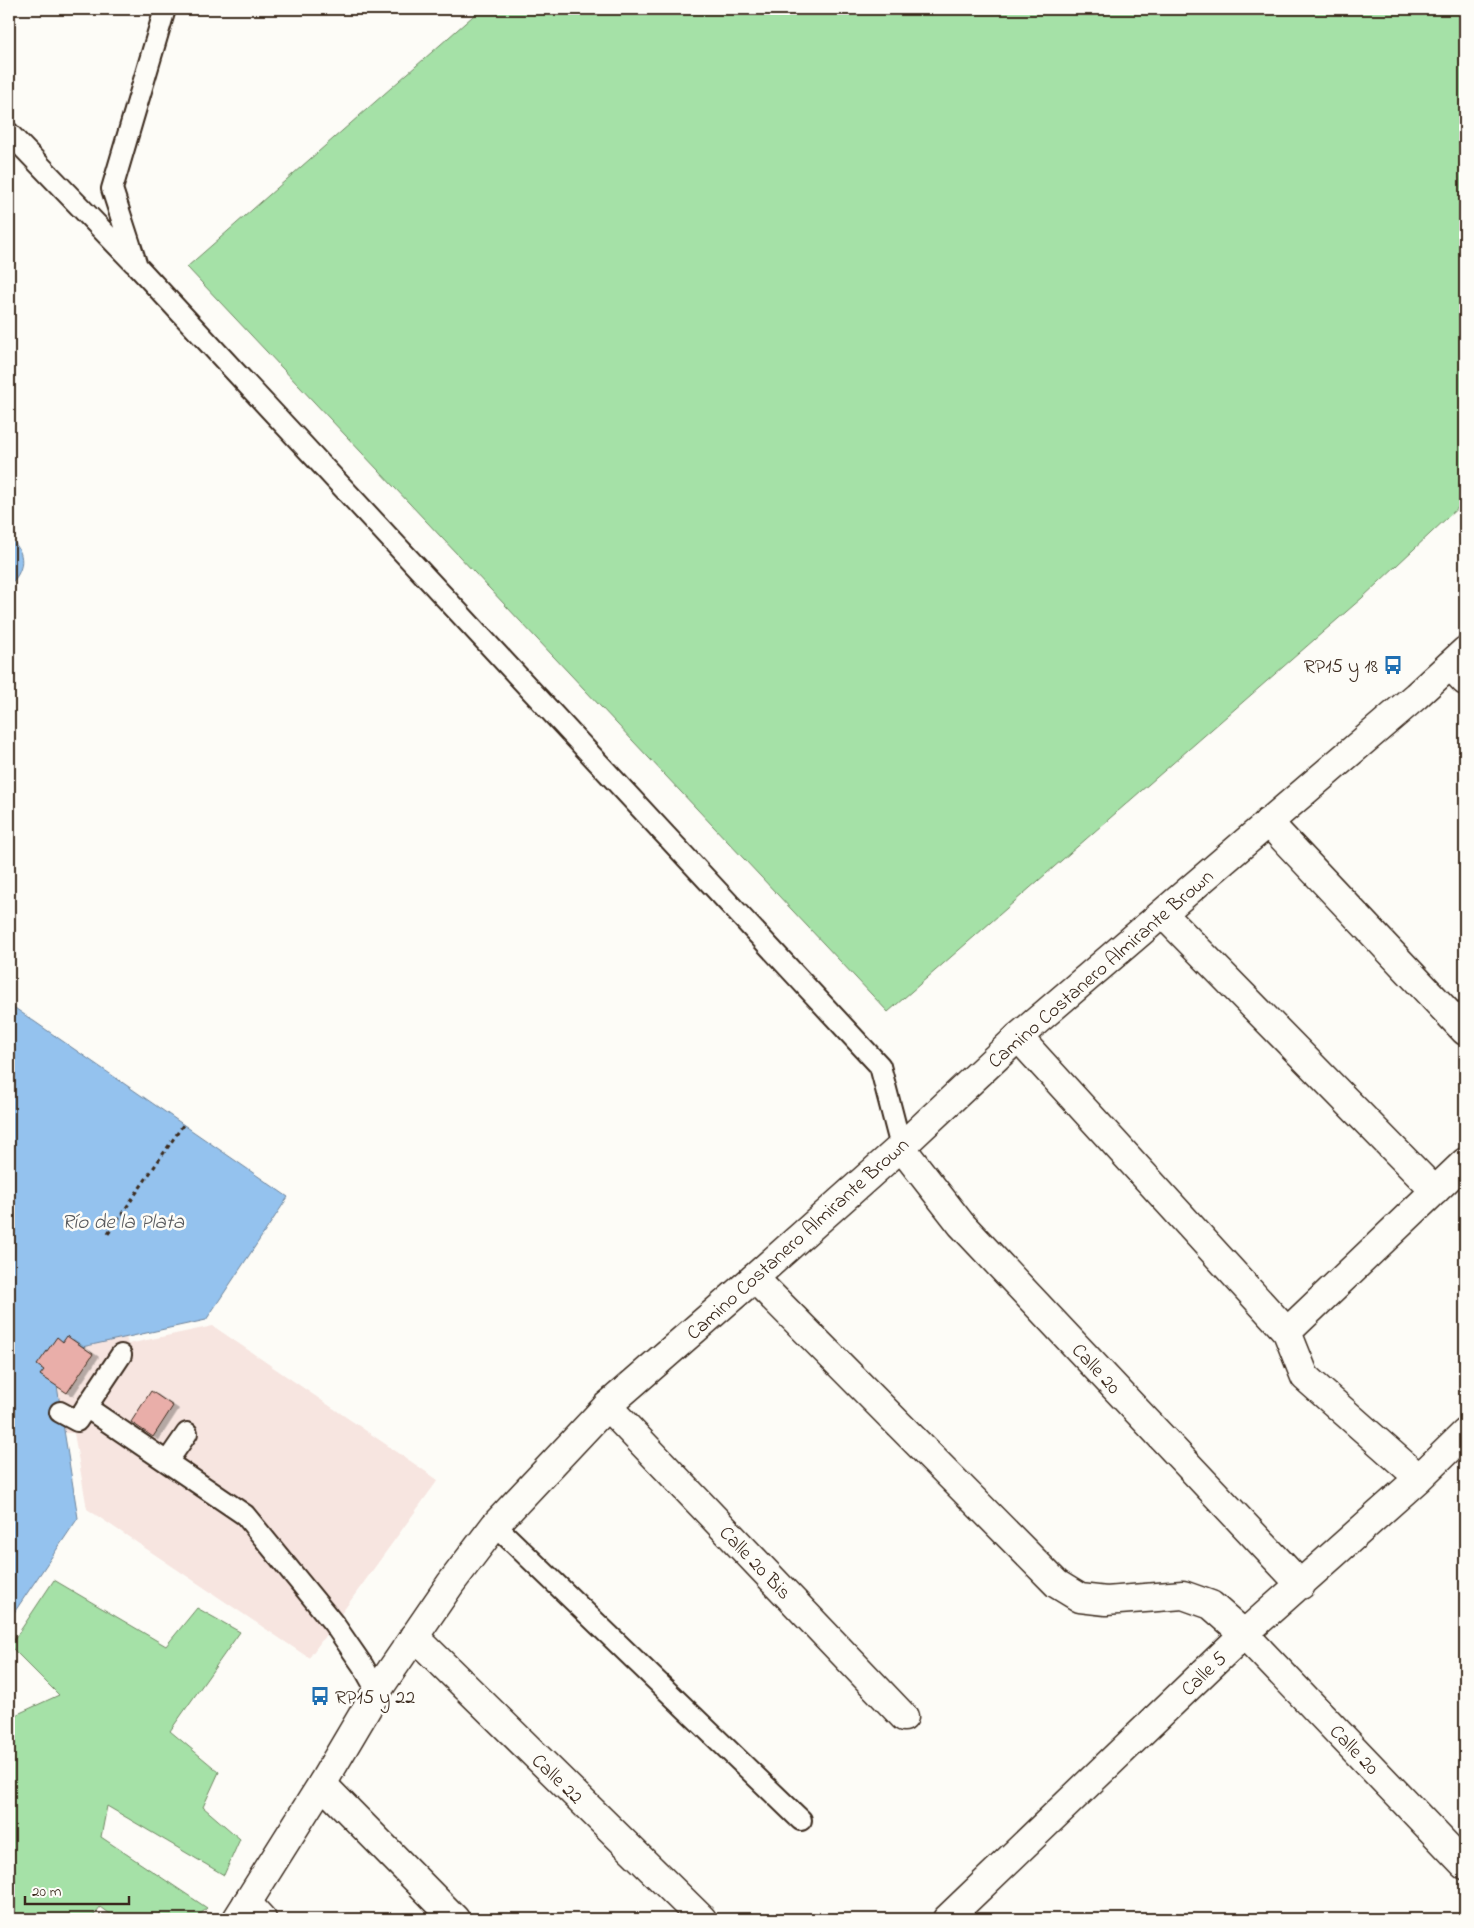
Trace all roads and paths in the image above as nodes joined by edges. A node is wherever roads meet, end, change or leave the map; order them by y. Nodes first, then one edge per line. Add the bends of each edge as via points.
1 (165, 9) edge
2 (9, 134) edge
3 (137, 266) junction
4 (1460, 666) edge
5 (1268, 822) junction
6 (1163, 914) junction
7 (1465, 1031) edge
8 (1018, 1037) junction
9 (183, 1125) dead end
10 (900, 1147) junction
11 (1465, 1162) edge
12 (1435, 1191) junction
13 (108, 1234) dead end
14 (754, 1278) junction
15 (1288, 1332) junction
16 (121, 1355) dead end
17 (607, 1406) junction
18 (86, 1407) junction
19 (60, 1412) dead end
20 (187, 1433) dead end
21 (1465, 1433) edge
22 (167, 1462) junction
23 (1418, 1478) junction
24 (495, 1525) junction
25 (1301, 1584) junction
26 (1244, 1634) junction
27 (414, 1636) junction
28 (377, 1691) junction
29 (904, 1718) dead end
30 (322, 1784) junction
31 (801, 1820) dead end
32 (1465, 1865) edge
33 (248, 1914) edge
34 (455, 1919) edge
35 (702, 1919) edge
36 (947, 1919) edge

1 - 3 lane via 112,188
2 - 3 lane
3 - 10 lane via 880,1066
4 - 5 street, Camino Costanero Almirante Brown
5 - 6 street, Camino Costanero Almirante Brown
5 - 7 street
6 - 8 street, Camino Costanero Almirante Brown
6 - 12 street
8 - 10 street, Camino Costanero Almirante Brown
8 - 15 street
9 - 13 path
10 - 14 street, Camino Costanero Almirante Brown
10 - 25 street, Calle 20 via 961,1224
11 - 12 street
12 - 15 street
14 - 17 street, Camino Costanero Almirante Brown
14 - 26 street, Calle 20 via 1057,1584 1080,1598 1106,1601 1183,1595 1211,1605
15 - 23 street via 1305,1377
16 - 18 lane
17 - 24 street, Camino Costanero Almirante Brown
17 - 29 street, Calle 20 Bis
18 - 19 lane via 77,1421
18 - 22 lane
20 - 22 lane
21 - 23 street, Calle 5
22 - 28 lane via 245,1515 334,1624
23 - 25 street, Calle 5
24 - 27 street, Camino Costanero Almirante Brown
24 - 31 lane
25 - 26 street, Calle 5
26 - 32 street, Calle 20
26 - 36 street, Calle 5
27 - 28 street, Camino Costanero Almirante Brown
27 - 35 street, Calle 22
28 - 30 street, Camino Costanero Almirante Brown
30 - 33 street, Camino Costanero Almirante Brown
30 - 34 street

